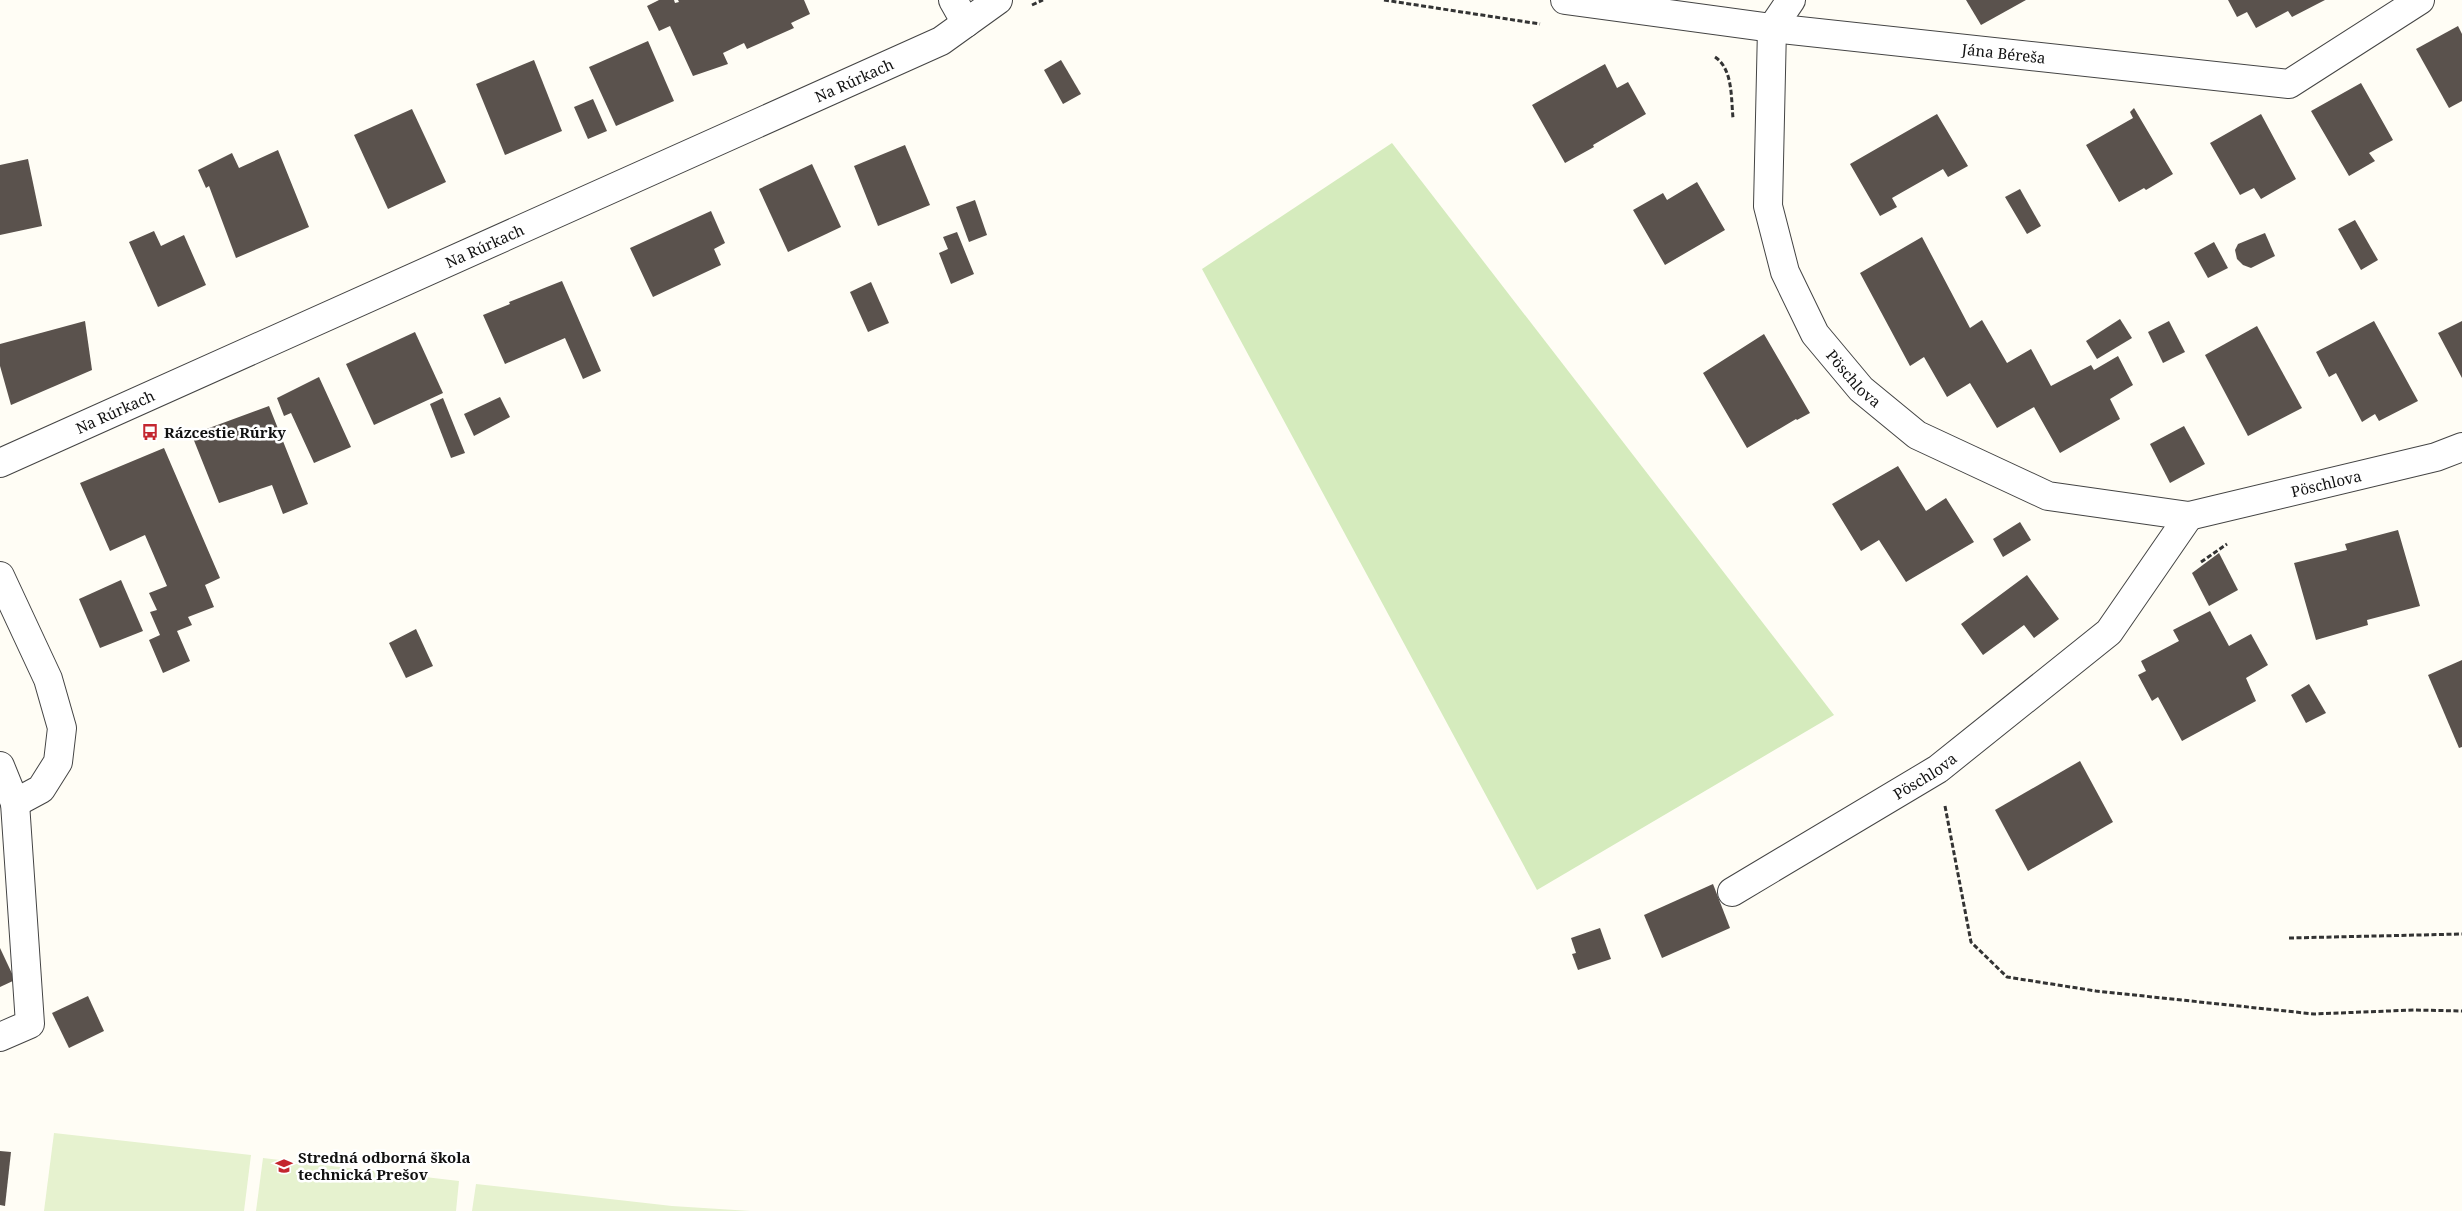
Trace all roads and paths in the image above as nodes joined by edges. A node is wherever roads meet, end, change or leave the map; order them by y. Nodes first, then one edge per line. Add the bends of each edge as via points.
1 (998, 0) edge
2 (1565, 0) edge
3 (1791, 0) edge
4 (2420, 0) edge
5 (959, 12) edge
6 (1772, 28) junction
7 (2462, 447) edge
8 (1, 458) edge
9 (2189, 516) junction
10 (2233, 540) dead end
11 (2193, 568) dead end
12 (0, 576) edge
13 (0, 766) edge
14 (1938, 769) junction
15 (15, 803) junction
16 (1732, 892) dead end
17 (2462, 934) edge
18 (2288, 938) dead end
19 (2462, 1011) edge
20 (0, 1036) edge

1 - 5 street, Na Rúrkach
2 - 6 street, Jána Béreša
3 - 6 street
4 - 6 street, Jána Béreša via 2288,84
5 - 8 street, Na Rúrkach via 932,45
6 - 9 street, Pöschlova via 1768,206 1785,272 1816,334 1861,389 1917,435 2048,496
7 - 9 street, Pöschlova via 2436,457
9 - 14 street, Pöschlova via 2109,632
10 - 11 path
12 - 15 street via 48,679 62,728 58,762 41,789
13 - 15 street
14 - 16 street, Pöschlova
14 - 19 path via 1971,942 2007,977 2096,991 2314,1014
15 - 20 street via 30,1024
17 - 18 path

